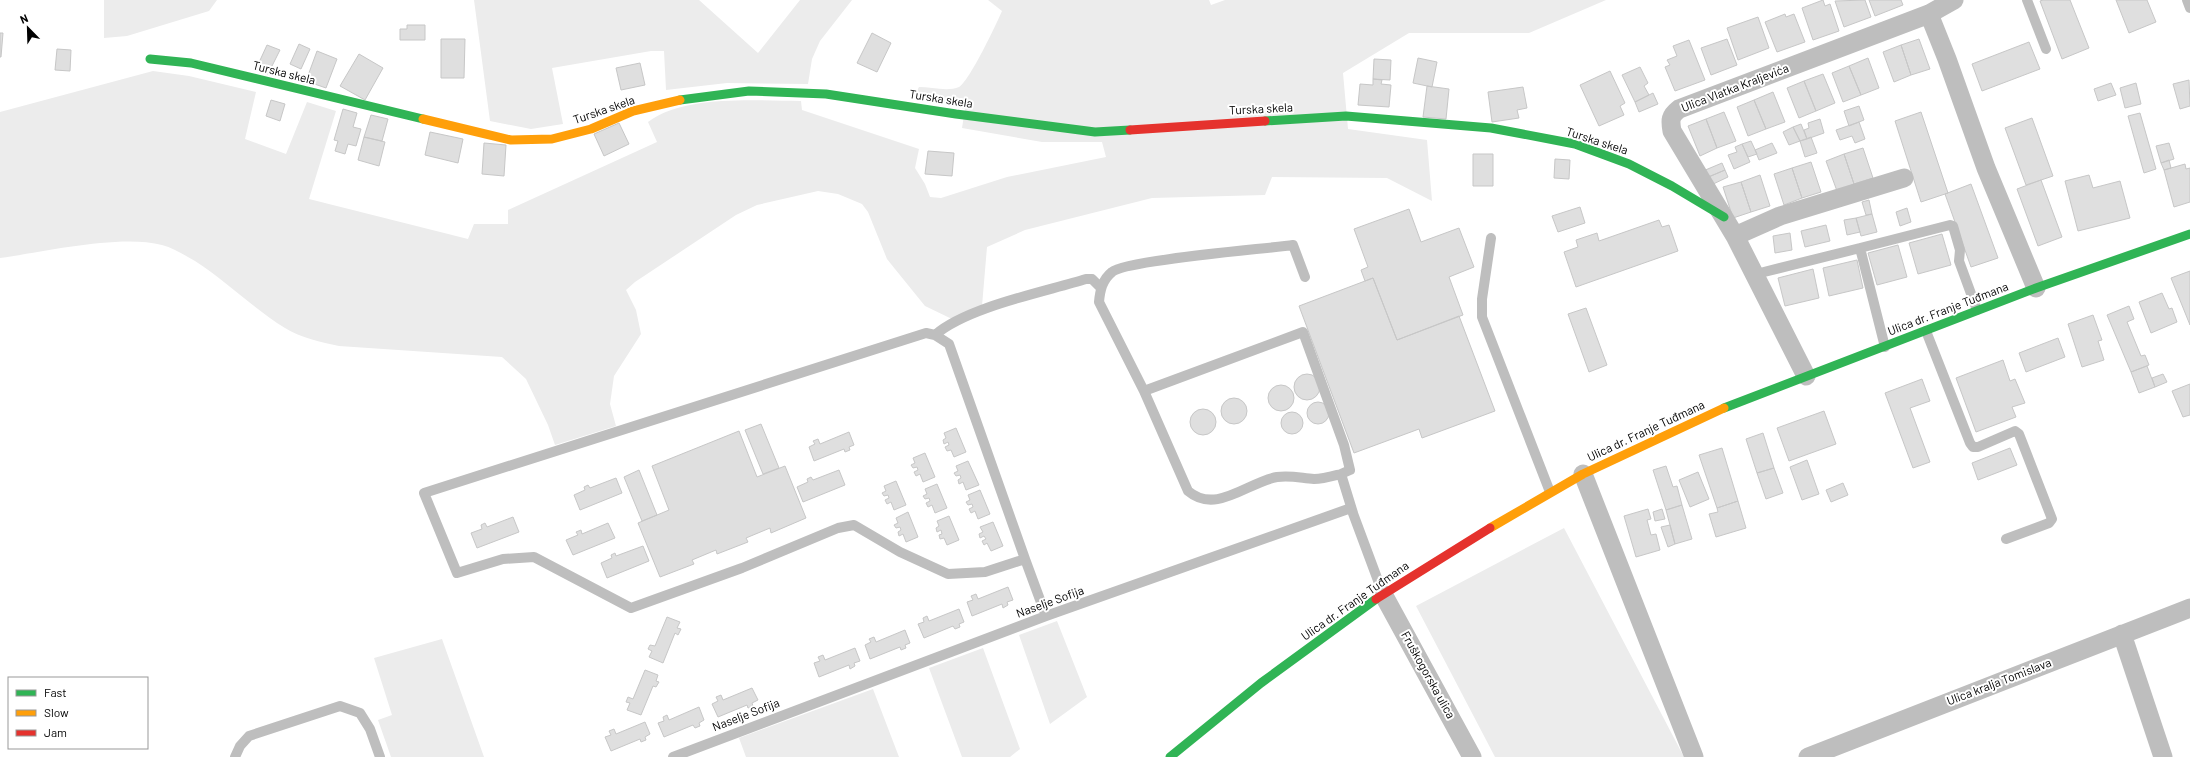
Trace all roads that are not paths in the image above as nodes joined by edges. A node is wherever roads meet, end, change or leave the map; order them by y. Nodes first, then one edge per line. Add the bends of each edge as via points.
1 (1954, 0) edge
2 (2027, 0) edge
3 (2187, 0) edge
4 (2190, 8) edge
5 (1929, 14) junction
6 (2046, 49) dead end
7 (150, 59) dead end
8 (1904, 178) dead end
9 (1724, 217) junction
10 (2190, 234) edge
11 (1735, 236) junction
12 (1491, 238) dead end
13 (1860, 248) junction
14 (1756, 274) junction
15 (1305, 277) dead end
16 (1100, 287) junction
17 (2036, 288) junction
18 (1977, 310) junction
19 (1926, 331) junction
20 (935, 335) junction
21 (1885, 347) junction
22 (1806, 376) junction
23 (1144, 391) junction
24 (1342, 474) junction
25 (1583, 474) junction
26 (1550, 492) junction
27 (1352, 513) junction
28 (2006, 539) dead end
29 (1025, 559) junction
30 (1383, 594) junction
31 (2190, 608) edge
32 (1046, 616) junction
33 (2122, 634) junction
34 (235, 757) edge
35 (380, 757) edge
36 (673, 757) edge
37 (1170, 757) edge
38 (1472, 757) edge
39 (1694, 757) edge
40 (1808, 757) edge
41 (2163, 757) edge

1 - 5 street, Ulica Vlatka Kraljevića
2 - 6 lane
3 - 4 lane
5 - 9 street, Ulica Vlatka Kraljevića via 1679,108 1672,115 1672,131
5 - 17 street via 1986,168
7 - 9 street, Turska skela via 191,63 511,140 552,139 591,129 633,111 679,100 749,92 826,94 1095,132 1346,116 1483,127 1575,144 1644,171
8 - 11 street via 1780,216
9 - 11 street, Ulica Vlatka Kraljevića
10 - 17 street, Ulica dr. Franje Tuđmana
11 - 14 street, Ulica Vlatka Kraljevića
12 - 26 lane via 1482,299 1482,317
13 - 14 lane
13 - 18 lane via 1952,226 1960,250 1959,261
13 - 21 lane
14 - 22 street, Ulica Vlatka Kraljevića
15 - 16 lane via 1293,245 1139,264 1112,272
16 - 20 lane via 1092,279 1086,279 989,308 947,324
16 - 23 lane via 1100,302
17 - 18 street, Ulica dr. Franje Tuđmana
18 - 19 street, Ulica dr. Franje Tuđmana
19 - 21 street, Ulica dr. Franje Tuđmana
19 - 28 lane via 1970,443 1973,447 1978,447 2015,431 2019,434 2050,512 2052,519 2048,523
20 - 29 lane via 949,344
20 - 29 lane via 926,333 424,493 457,573 502,559 534,557 631,608 742,568 838,528 854,525 900,552 948,574 985,572
21 - 22 street, Ulica dr. Franje Tuđmana
22 - 25 street, Ulica dr. Franje Tuđmana via 1730,404
23 - 24 lane via 1188,490 1196,498 1220,500 1276,477 1315,479
23 - 24 lane via 1303,332 1344,445 1350,470
24 - 27 lane
25 - 26 street, Ulica dr. Franje Tuđmana
25 - 39 street
26 - 30 street, Ulica dr. Franje Tuđmana
27 - 30 lane
27 - 32 lane, Naselje Sofija via 1351,508
29 - 32 lane
30 - 37 street, Ulica dr. Franje Tuđmana via 1261,682
30 - 38 street, Fruškogorska ulica
31 - 33 street, Ulica kralja Tomislava
32 - 36 lane, Naselje Sofija
33 - 40 street, Ulica kralja Tomislava
33 - 41 street
34 - 35 lane via 249,736 340,706 360,713 370,729

